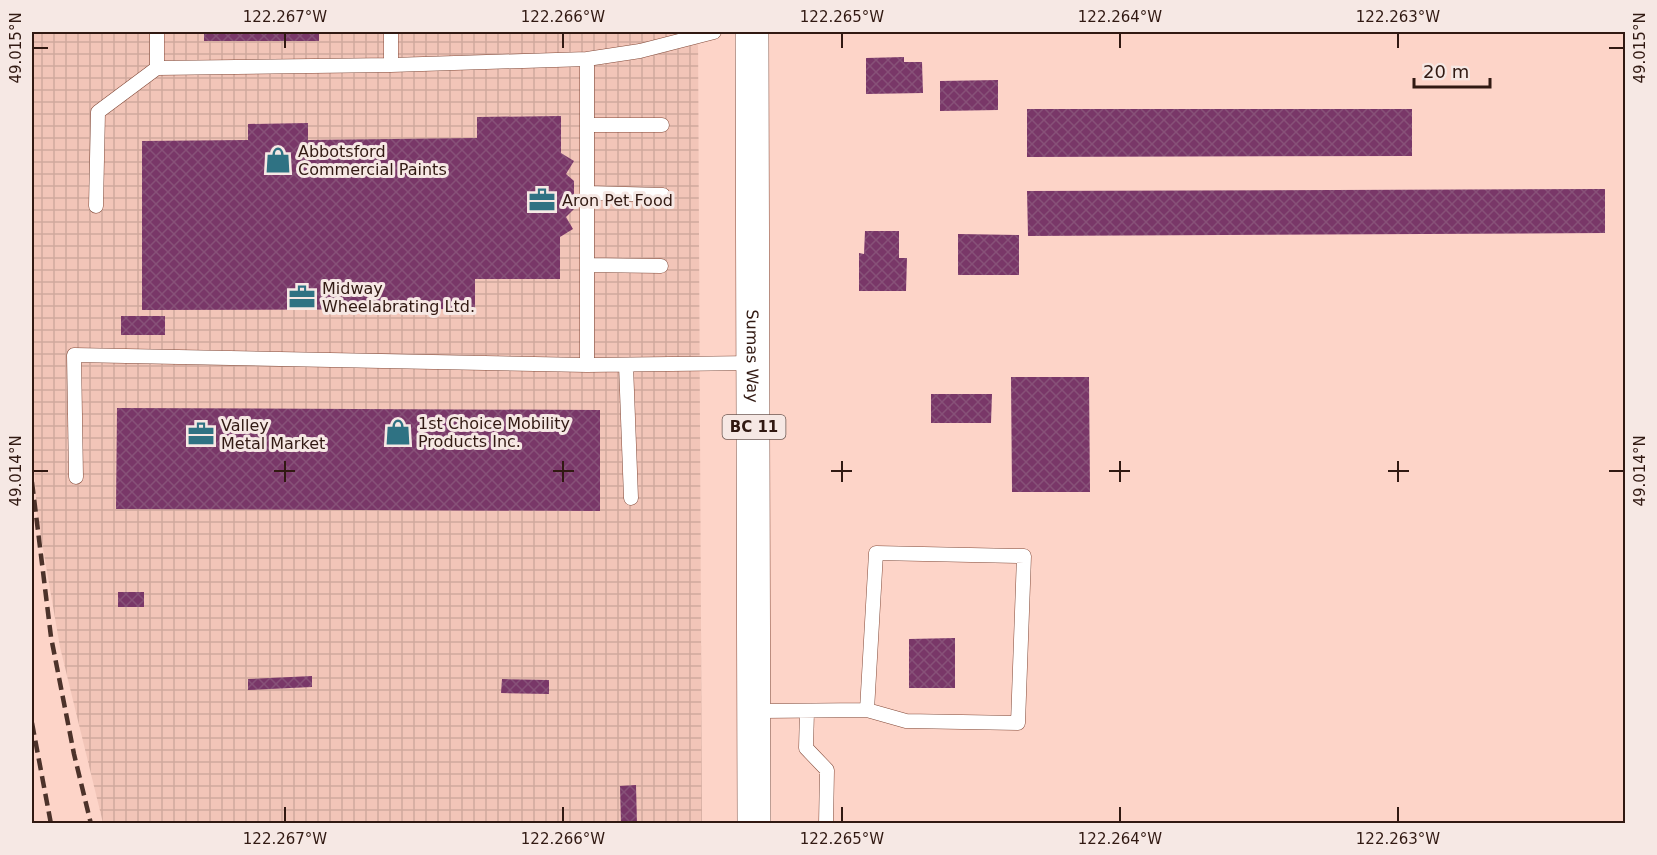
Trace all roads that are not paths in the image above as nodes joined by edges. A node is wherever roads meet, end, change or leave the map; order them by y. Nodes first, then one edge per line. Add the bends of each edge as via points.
1 (157, 32) edge
2 (391, 32) edge
3 (714, 32) edge
4 (753, 32) edge
5 (587, 59) junction
6 (391, 65) junction
7 (157, 68) junction
8 (588, 125) junction
9 (662, 125) dead end
10 (588, 193) junction
11 (663, 195) dead end
12 (96, 206) dead end
13 (587, 265) junction
14 (661, 266) dead end
15 (754, 363) junction
16 (587, 365) junction
17 (626, 365) junction
18 (76, 477) dead end
19 (631, 498) dead end
20 (867, 710) junction
21 (754, 711) junction
22 (807, 711) junction
23 (754, 824) edge
24 (826, 824) edge

1 - 7 lane
2 - 6 lane
3 - 5 lane via 640,51
4 - 15 highway, Sumas Way / BC 11
5 - 6 lane
5 - 8 lane
6 - 7 lane
7 - 12 lane via 98,112
8 - 9 lane
8 - 10 lane
10 - 11 lane
10 - 13 lane
13 - 14 lane
13 - 16 lane
15 - 17 lane
15 - 21 highway, Sumas Way / BC 11
16 - 17 lane
16 - 18 lane via 74,355
17 - 19 lane
20 - 20 lane via 906,721 1018,723 1024,556 876,553
20 - 22 lane
21 - 22 lane
21 - 23 highway, Sumas Way / BC 11
22 - 24 lane via 806,748 827,771

